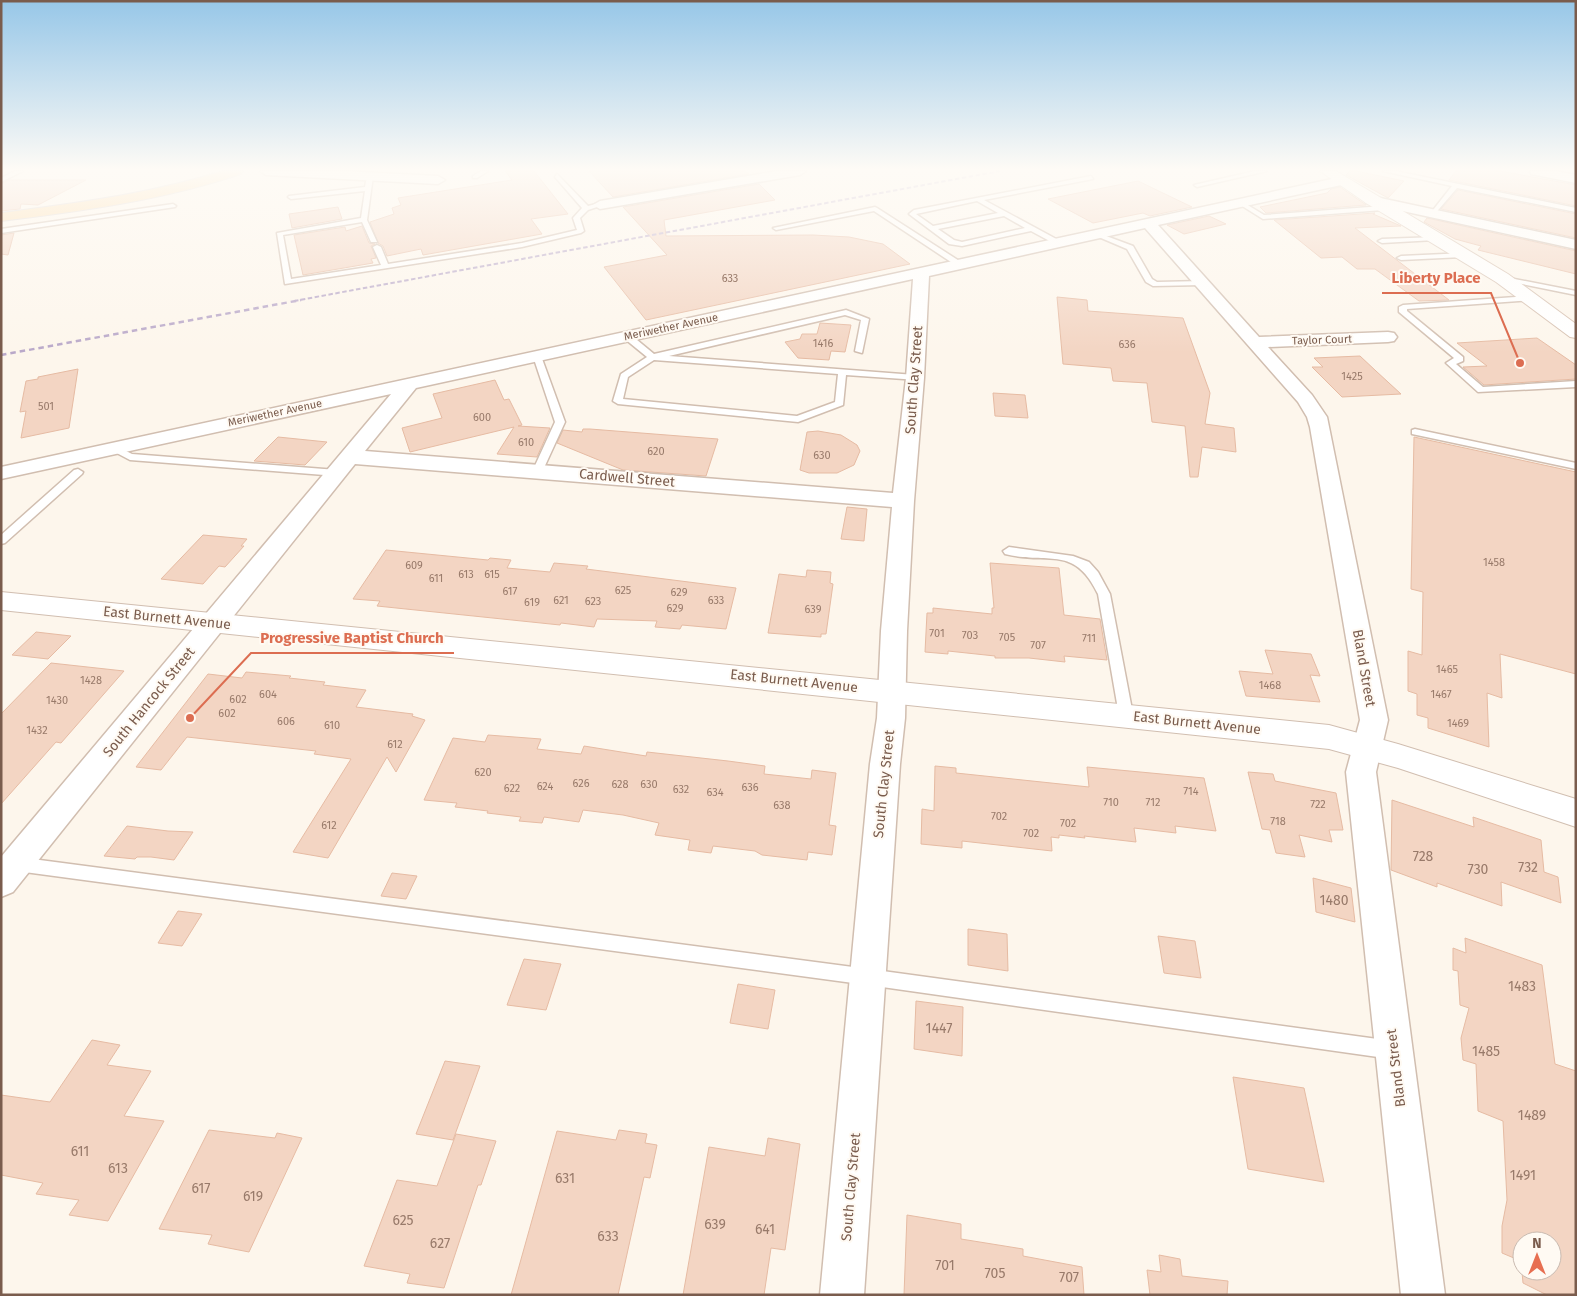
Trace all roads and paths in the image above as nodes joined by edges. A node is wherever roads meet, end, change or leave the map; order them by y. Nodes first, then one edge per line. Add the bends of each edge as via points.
1 (294, 231) edge
2 (369, 231) edge
3 (579, 231) edge
4 (910, 231) edge
5 (937, 231) edge
6 (1020, 231) edge
7 (1035, 231) edge
8 (1128, 231) edge
9 (1156, 231) edge
10 (1424, 231) edge
11 (1514, 231) edge
12 (1118, 236) junction
13 (1435, 238) junction
14 (1382, 241) dead end
15 (1056, 243) junction
16 (1576, 245) edge
17 (1463, 255) junction
18 (1400, 258) dead end
19 (960, 264) junction
20 (385, 267) junction
21 (921, 273) junction
22 (1502, 278) junction
23 (1203, 284) junction
24 (1576, 293) edge
25 (1531, 298) junction
26 (1576, 333) edge
27 (628, 336) junction
28 (1388, 337) dead end
29 (1255, 342) junction
30 (859, 351) dead end
31 (537, 356) junction
32 (652, 357) junction
33 (842, 374) junction
34 (915, 378) junction
35 (410, 383) junction
36 (1576, 384) edge
37 (1414, 432) dead end
38 (114, 448) junction
39 (343, 465) junction
40 (1576, 466) edge
41 (538, 470) junction
42 (78, 472) dead end
43 (1, 473) edge
44 (903, 500) junction
45 (1, 541) edge
46 (1009, 551) dead end
47 (1, 601) edge
48 (213, 622) junction
49 (893, 691) junction
50 (1126, 716) junction
51 (1367, 746) junction
52 (1576, 813) edge
53 (9, 873) edge
54 (868, 977) junction
55 (1394, 1050) junction
56 (842, 1295) edge
57 (1424, 1295) edge

1 - 20 lane via 279,234 288,282
2 - 20 lane
3 - 20 lane via 522,245
4 - 19 lane
5 - 6 lane via 952,242 962,244
7 - 15 lane
8 - 12 street, Meriwether Avenue
9 - 23 street, Bland Street
10 - 13 street
11 - 16 street
12 - 15 street, Meriwether Avenue via 1096,234
12 - 23 lane via 1130,248 1149,280 1156,284
13 - 14 lane
13 - 17 street
15 - 19 street, Meriwether Avenue
17 - 18 lane
17 - 22 street
19 - 21 street, Meriwether Avenue
21 - 27 street, Meriwether Avenue
21 - 34 street, South Clay Street
22 - 24 lane
22 - 25 street
23 - 29 street, Bland Street
25 - 26 street
25 - 36 lane via 1403,307 1403,312 1460,359 1450,363 1481,390
27 - 31 street, Meriwether Avenue
27 - 32 lane
28 - 29 street, Taylor Court
29 - 51 street, Bland Street via 1305,399 1320,427 1374,720
30 - 32 lane via 865,319 846,312
31 - 35 street, Meriwether Avenue
31 - 41 lane via 560,422
32 - 33 lane
32 - 33 lane via 624,376 618,401 798,419 840,403
33 - 34 lane
34 - 44 street, South Clay Street
35 - 38 street, Meriwether Avenue
35 - 39 street, South Hancock Street
37 - 40 lane
38 - 39 lane via 130,457
38 - 43 street, Meriwether Avenue
39 - 41 street, Cardwell Street
39 - 48 street, South Hancock Street
41 - 44 street, Cardwell Street
42 - 45 lane
44 - 49 street, South Clay Street
46 - 50 lane via 1073,560 1085,565 1096,576 1104,594
47 - 48 street, East Burnett Avenue
48 - 49 street, East Burnett Avenue
48 - 53 street, South Hancock Street
49 - 50 street, East Burnett Avenue
49 - 54 street, South Clay Street
50 - 51 street, East Burnett Avenue via 1329,737
51 - 52 street, East Burnett Avenue
51 - 55 street, Bland Street via 1361,772
53 - 54 lane
54 - 55 lane
54 - 56 street, South Clay Street
55 - 57 street, Bland Street

